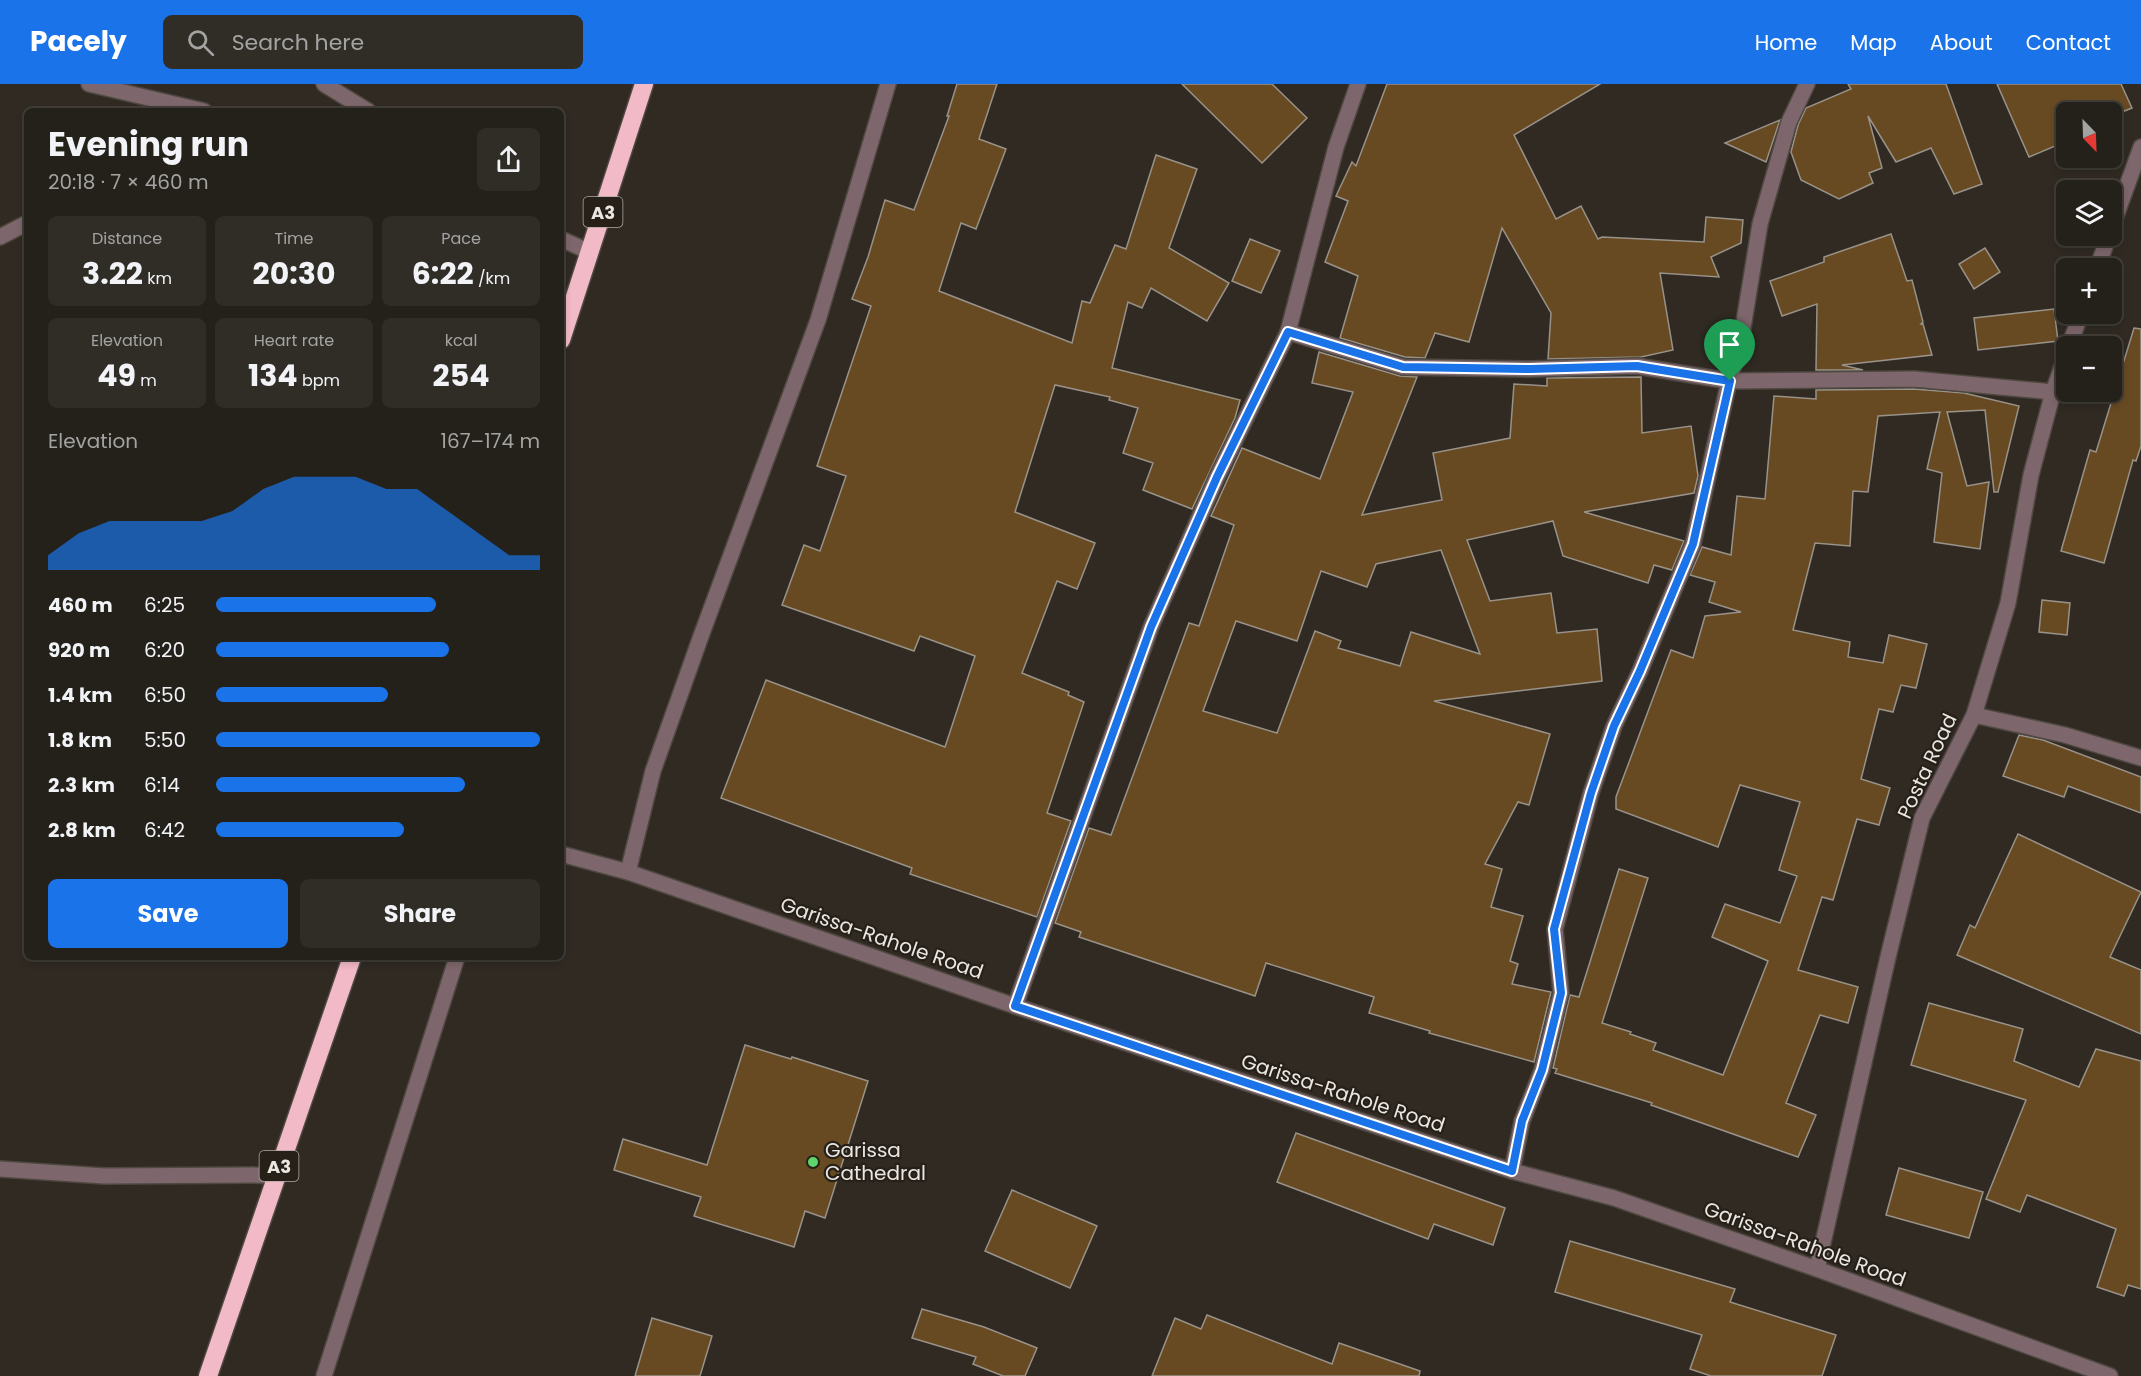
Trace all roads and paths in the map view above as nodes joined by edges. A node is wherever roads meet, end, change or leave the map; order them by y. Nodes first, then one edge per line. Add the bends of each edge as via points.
1 (89, 84) edge
2 (324, 84) edge
3 (644, 84) edge
4 (888, 84) edge
5 (1358, 84) edge
6 (1807, 84) edge
7 (191, 108) edge
8 (363, 108) edge
9 (2141, 147) edge
10 (2122, 199) edge
11 (24, 225) edge
12 (0, 237) edge
13 (564, 240) edge
14 (590, 252) junction
15 (564, 331) edge
16 (1288, 332) junction
17 (1730, 381) junction
18 (2056, 383) edge
19 (2053, 392) junction
20 (1974, 716) junction
21 (2141, 758) edge
22 (564, 855) edge
23 (628, 872) junction
24 (351, 960) edge
25 (456, 960) edge
26 (1015, 1006) junction
27 (0, 1169) edge
28 (1512, 1171) junction
29 (276, 1175) junction
30 (1817, 1269) junction
31 (2065, 1369) edge
32 (208, 1376) edge
33 (324, 1376) edge
34 (2110, 1376) edge

1 - 7 street
2 - 8 street
3 - 14 highway, A3
4 - 23 street via 818,320 653,771
5 - 16 street via 1336,147
6 - 17 street via 1789,122 1760,224 1740,346
9 - 10 street
11 - 12 street
13 - 14 street
14 - 15 highway, A3
16 - 17 street via 1403,367 1637,366
16 - 26 street via 1217,477 1151,627
17 - 19 street via 1914,379
17 - 28 street via 1693,544 1614,726 1591,793 1554,929 1561,993 1542,1070 1522,1121
18 - 19 street, Posta Road
19 - 20 street, Posta Road via 2031,475 2008,603
20 - 21 street via 2064,735
20 - 30 street, Posta Road via 1922,818
22 - 23 street, Garissa-Rahole Road
23 - 26 street, Garissa-Rahole Road
24 - 29 highway, A3
25 - 33 street
26 - 28 street, Garissa-Rahole Road
27 - 29 street via 104,1176
28 - 30 street, Garissa-Rahole Road via 1614,1198
29 - 32 highway, A3
30 - 31 street, Garissa-Rahole Road
31 - 34 street, Garissa-Rahole Road

